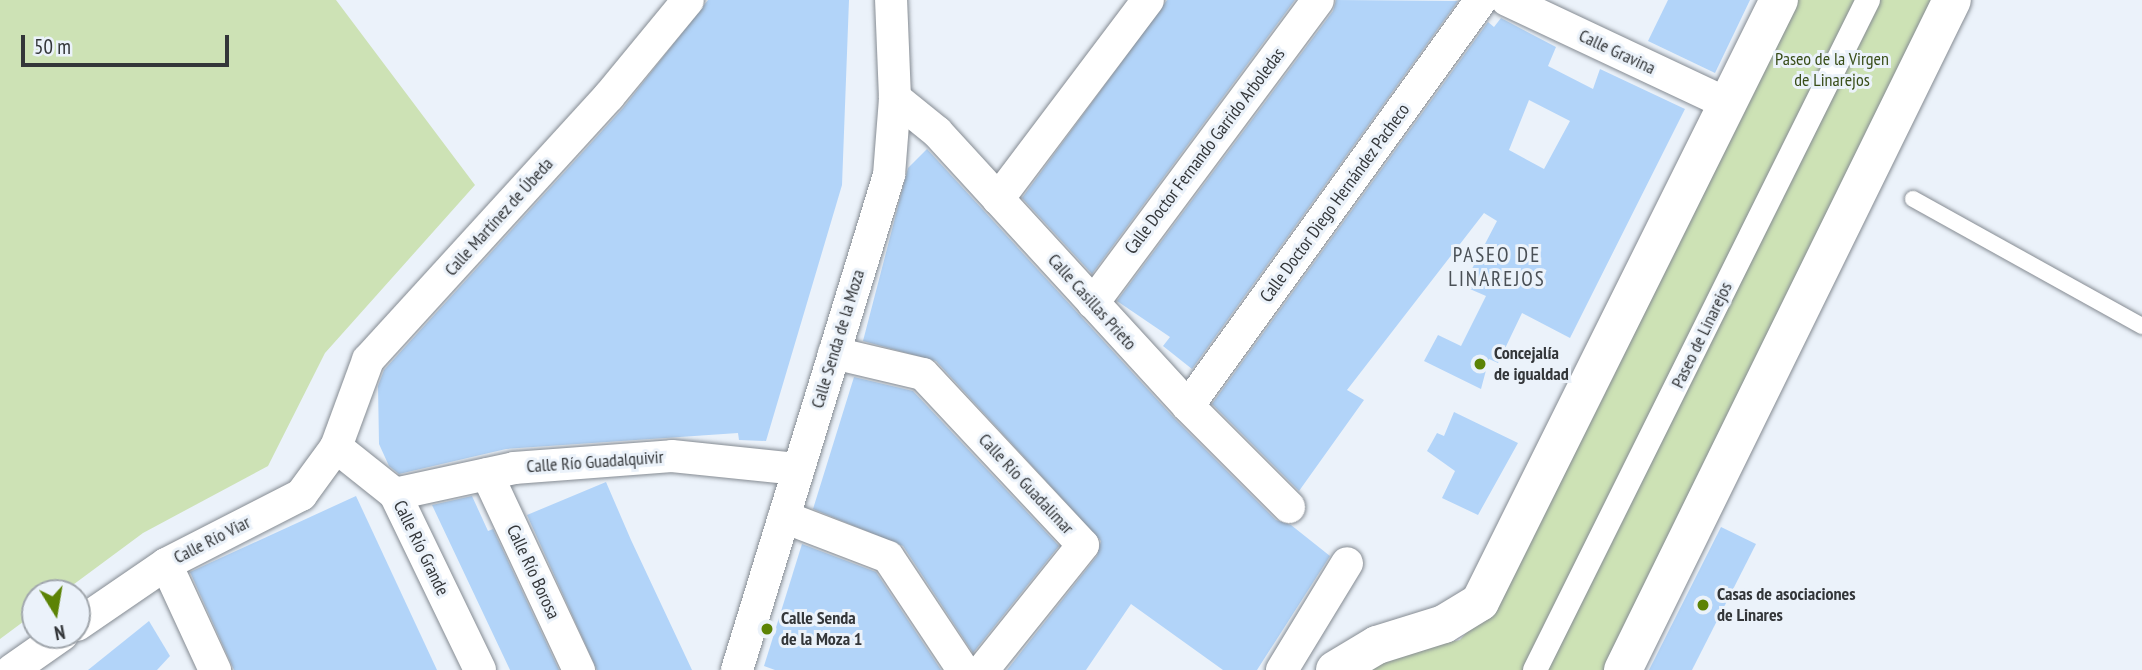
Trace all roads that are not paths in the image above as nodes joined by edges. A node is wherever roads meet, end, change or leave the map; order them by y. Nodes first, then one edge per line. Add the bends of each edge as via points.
1 (688, 0) edge
2 (891, 0) edge
3 (1148, 0) edge
4 (1318, 0) edge
5 (1481, 0) edge
6 (1507, 0) edge
7 (1780, 0) edge
8 (1868, 0) edge
9 (1952, 0) edge
10 (895, 98) junction
11 (1728, 104) junction
12 (998, 198) junction
13 (1913, 199) dead end
14 (1093, 303) junction
15 (2142, 326) edge
16 (834, 352) junction
17 (1188, 406) junction
18 (336, 447) junction
19 (798, 469) junction
20 (487, 474) junction
21 (395, 494) junction
22 (1289, 507) dead end
23 (783, 517) junction
24 (1347, 563) dead end
25 (166, 564) junction
26 (91, 615) edge
27 (42, 649) edge
28 (12, 670) edge
29 (215, 670) edge
30 (480, 670) edge
31 (579, 670) edge
32 (737, 670) edge
33 (963, 670) edge
34 (983, 670) edge
35 (1282, 670) edge
36 (1335, 670) edge
37 (1535, 670) edge
38 (1623, 670) edge

1 - 18 street, Calle Martínez de Úbeda via 610,96 368,360
2 - 10 street, Calle Senda de la Moza
3 - 12 street
4 - 14 street, Calle Doctor Fernando Garrido Arboledas
5 - 17 street, Calle Doctor Diego Hernández Pacheco
6 - 11 street, Calle Gravina
7 - 11 main road
8 - 37 street, Paseo de Linarejos
9 - 38 main road
10 - 12 street, Calle Casillas Prieto via 937,132
10 - 16 street, Calle Senda de la Moza via 889,176
11 - 36 main road via 1480,602 1444,624 1377,645
12 - 14 street, Calle Casillas Prieto
13 - 15 lane
14 - 17 street, Calle Casillas Prieto
16 - 19 street, Calle Senda de la Moza
16 - 34 street, Calle Río Guadalimar via 923,374 1083,545
17 - 22 street, Calle Casillas Prieto
18 - 21 street, Calle Río Grande
18 - 25 street, Calle Río Viar via 300,495
19 - 20 street, Calle Río Guadalquivir via 673,456
19 - 23 street, Calle Senda de la Moza
20 - 21 street, Calle Río Guadalquivir
20 - 31 street, Calle Río Borosa
21 - 30 street, Calle Río Grande
23 - 32 street, Calle Senda de la Moza
23 - 33 street via 888,557
24 - 35 street
25 - 26 street, Calle Río Viar
25 - 29 street
27 - 28 street

